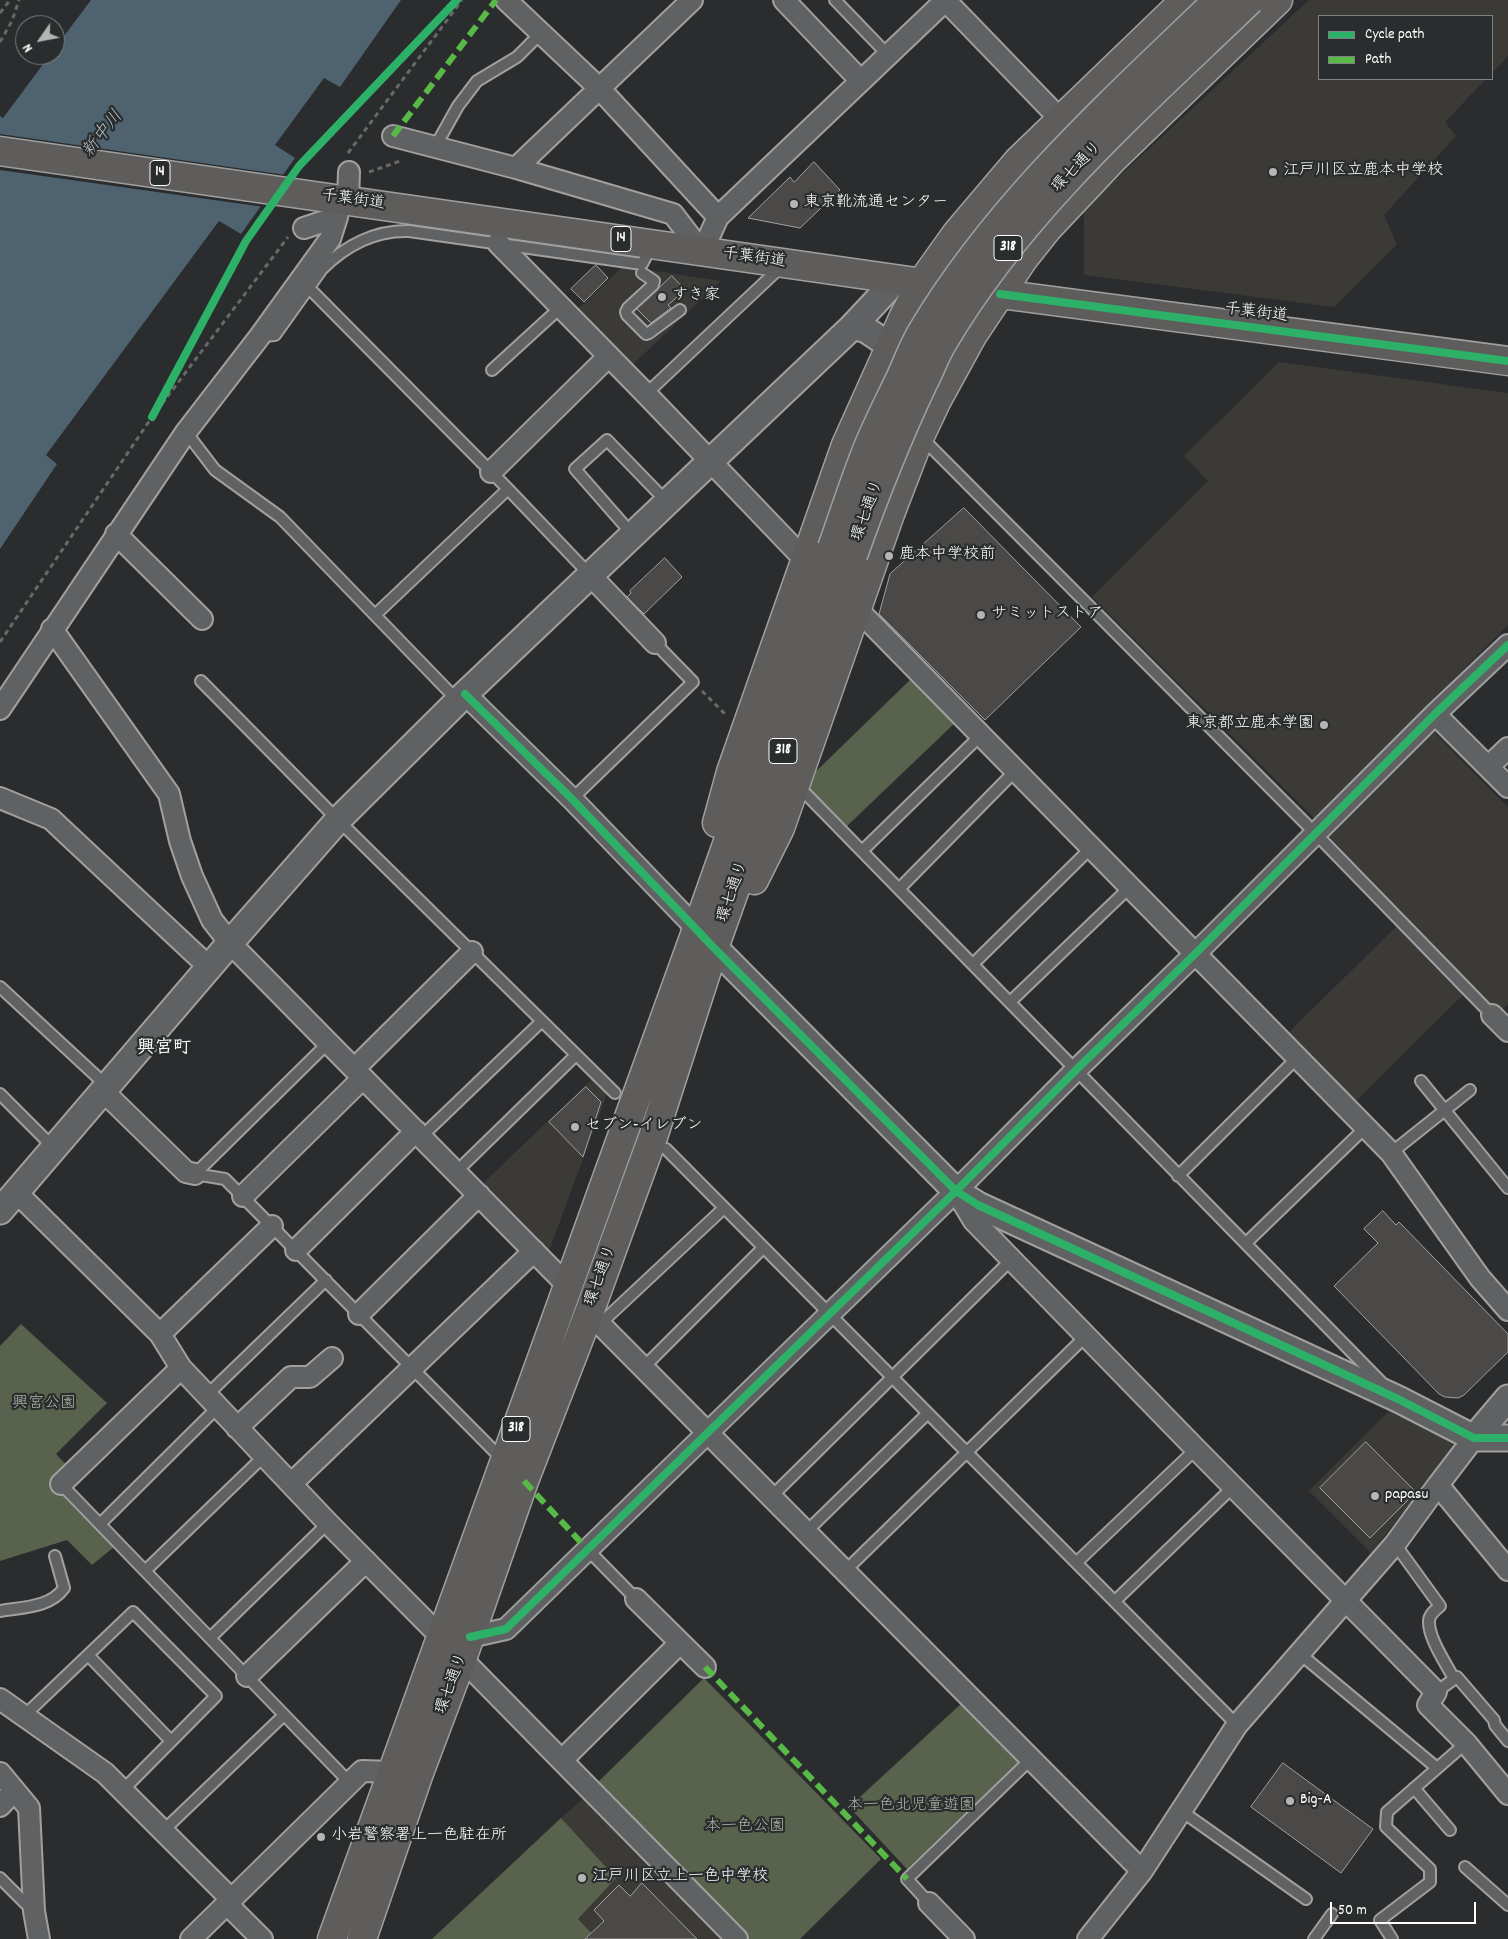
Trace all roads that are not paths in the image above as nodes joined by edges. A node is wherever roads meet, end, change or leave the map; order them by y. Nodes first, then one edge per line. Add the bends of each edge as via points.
1 (506, 0) edge
2 (692, 0) edge
3 (784, 0) edge
4 (835, 0) edge
5 (946, 0) edge
6 (1185, 0) edge
7 (1218, 0) edge
8 (1250, 0) edge
9 (1278, 0) edge
10 (541, 33) junction
11 (888, 55) junction
12 (861, 81) junction
13 (599, 88) junction
14 (1061, 120) junction
15 (393, 136) dead end
16 (435, 147) junction
17 (0, 151) edge
18 (516, 168) junction
19 (349, 172) road end
20 (336, 203) junction
21 (718, 217) junction
22 (298, 230) road end
23 (498, 243) junction
24 (653, 244) junction
25 (702, 252) junction
26 (784, 264) junction
27 (642, 273) dead end
28 (910, 281) junction
29 (308, 287) junction
30 (1000, 294) junction
31 (561, 307) junction
32 (680, 310) dead end
33 (852, 327) junction
34 (260, 336) junction
35 (890, 346) junction
36 (609, 356) junction
37 (1508, 361) edge
38 (492, 370) dead end
39 (873, 383) junction
40 (646, 394) junction
41 (186, 432) junction
42 (920, 436) junction
43 (710, 460) junction
44 (491, 472) junction
45 (508, 489) junction
46 (667, 502) junction
47 (116, 534) junction
48 (632, 534) junction
49 (842, 551) junction
50 (806, 561) junction
51 (590, 575) junction
52 (858, 609) junction
53 (375, 615) junction
54 (202, 619) dead end
55 (52, 629) junction
56 (654, 643) joint
57 (1508, 645) edge
58 (201, 681) dead end
59 (461, 697) junction
60 (0, 709) edge
61 (1435, 714) junction
62 (981, 735) junction
63 (1508, 748) edge
64 (1488, 767) junction
65 (1016, 770) junction
66 (1508, 787) edge
67 (806, 794) dead end
68 (0, 798) edge
69 (572, 800) junction
70 (338, 820) junction
71 (1316, 834) junction
72 (1092, 847) junction
73 (862, 851) junction
74 (1131, 886) junction
75 (900, 889) junction
76 (705, 939) junction
77 (230, 943) junction
78 (472, 952) junction
79 (1196, 953) junction
80 (973, 964) junction
81 (210, 968) junction
82 (0, 987) edge
83 (1010, 1002) junction
84 (1492, 1015) joint
85 (542, 1021) junction
86 (1508, 1031) edge
87 (328, 1043) junction
88 (576, 1055) junction
89 (1297, 1058) junction
90 (1077, 1069) junction
91 (359, 1074) junction
92 (1421, 1081) dead end
93 (105, 1088) junction
94 (1470, 1090) dead end
95 (616, 1093) dead end
96 (0, 1094) edge
97 (1445, 1109) junction
98 (1366, 1127) junction
99 (419, 1134) junction
100 (54, 1148) junction
101 (666, 1149) dead end
102 (1391, 1153) junction
103 (456, 1172) junction
104 (195, 1174) junction
105 (1178, 1176) junction
106 (1508, 1188) edge
107 (956, 1191) junction
108 (17, 1192) junction
109 (479, 1195) junction
110 (243, 1196) junction
111 (724, 1208) junction
112 (0, 1211) edge
113 (272, 1226) junction
114 (1246, 1243) junction
115 (763, 1248) junction
116 (296, 1250) junction
117 (534, 1251) junction
118 (1012, 1259) junction
119 (326, 1280) junction
120 (567, 1285) junction
121 (1508, 1310) edge
122 (359, 1314) junction
123 (830, 1315) junction
124 (594, 1318) junction
125 (160, 1334) junction
126 (1086, 1336) junction
127 (332, 1358) dead end
128 (412, 1367) junction
129 (181, 1368) junction
130 (643, 1368) junction
131 (892, 1378) junction
132 (1508, 1398) edge
133 (1398, 1399) junction
134 (213, 1401) junction
135 (927, 1414) junction
136 (237, 1428) junction
137 (708, 1433) junction
138 (1474, 1438) junction
139 (1508, 1438) edge
140 (1196, 1449) junction
141 (965, 1453) junction
142 (264, 1456) junction
143 (504, 1461) junction
144 (61, 1484) joint
145 (291, 1484) junction
146 (1438, 1485) junction
147 (1233, 1487) junction
148 (771, 1497) junction
149 (328, 1523) junction
150 (100, 1524) junction
151 (806, 1532) junction
152 (1395, 1544) junction
153 (588, 1550) junction
154 (55, 1556) dead end
155 (366, 1561) junction
156 (1077, 1562) junction
157 (1508, 1570) edge
158 (145, 1571) junction
159 (845, 1572) junction
160 (636, 1598) joint
161 (1115, 1601) junction
162 (1345, 1601) junction
163 (0, 1611) edge
164 (441, 1637) junction
165 (210, 1638) junction
166 (680, 1643) junction
167 (466, 1648) junction
168 (1299, 1653) junction
169 (88, 1655) junction
170 (705, 1667) dead end
171 (247, 1676) junction
172 (1454, 1679) junction
173 (1436, 1692) junction
174 (0, 1700) edge
175 (284, 1715) junction
176 (24, 1716) junction
177 (1237, 1725) junction
178 (171, 1741) junction
179 (1508, 1741) edge
180 (1466, 1743) junction
181 (1031, 1759) junction
182 (562, 1760) junction
183 (1437, 1768) junction
184 (392, 1772) junction
185 (0, 1773) edge
186 (350, 1783) junction
187 (1414, 1788) junction
188 (123, 1790) junction
189 (14, 1791) junction
190 (1508, 1794) edge
191 (0, 1806) edge
192 (1180, 1810) junction
193 (1450, 1830) dead end
194 (163, 1831) junction
195 (1466, 1866) dead end
196 (1142, 1871) junction
197 (0, 1878) edge
198 (1306, 1899) dead end
199 (229, 1901) junction
200 (930, 1903) joint
201 (1508, 1905) edge
202 (34, 1911) junction
203 (1332, 1914) dead end
204 (365, 1934) edge
205 (332, 1935) edge
206 (39, 1939) edge
207 (191, 1939) edge
208 (262, 1939) edge
209 (737, 1939) edge
210 (964, 1939) edge
211 (1088, 1939) edge
212 (1314, 1939) edge
213 (1392, 1939) edge

1 - 10 street
2 - 13 street
3 - 12 street
4 - 11 lane
5 - 11 street
5 - 14 street
6 - 14 main road
7 - 49 main road, 環七通り / 318, bridge via 1092,121 1031,186 992,230 957,279 922,333 865,455
8 - 49 main road, 環七通り / 318, bridge via 1047,200 972,296 942,344
9 - 30 main road via 1071,202 1047,229
10 - 13 street
10 - 16 lane via 517,57 477,81 458,106
11 - 12 street
12 - 21 street
13 - 18 street
13 - 21 street
14 - 28 main road via 1018,162 957,233
15 - 16 street
16 - 18 street
17 - 20 main road, 千葉街道 / 14
18 - 25 street via 673,214
19 - 20 street
20 - 22 street
20 - 24 main road, 千葉街道 / 14
20 - 34 street via 330,239
21 - 25 street
23 - 24 lane via 642,264
23 - 29 lane via 409,231 379,234 352,245 331,260
23 - 31 street
24 - 25 main road, 千葉街道 / 14
25 - 26 main road, 千葉街道 / 14
26 - 28 main road, 千葉街道 / 14
26 - 40 lane
27 - 32 lane via 654,280 653,285 626,312 646,334
28 - 30 main road, 千葉街道 / 14
28 - 33 street
28 - 35 main road
29 - 34 lane via 275,335
29 - 44 lane
30 - 37 main road, 千葉街道 / 14
30 - 42 main road via 953,369
31 - 36 street
31 - 38 lane
33 - 35 street via 865,329
33 - 43 street
34 - 41 street
35 - 39 main road
36 - 40 street
36 - 44 street
39 - 42 lane
39 - 50 main road via 846,445
40 - 43 street
41 - 47 street
41 - 53 lane via 215,470 280,517
42 - 52 main road
42 - 71 lane
43 - 46 street
43 - 50 street
44 - 45 lane
45 - 51 lane
45 - 53 lane
46 - 48 street
46 - 48 lane via 607,440 581,463 575,469
47 - 54 street
47 - 55 street
48 - 51 street
49 - 76 main road, 環七通り / 318
50 - 76 main road via 731,772 711,848
51 - 56 street
51 - 59 street
52 - 62 street
52 - 76 main road via 780,828 754,878
53 - 59 lane
55 - 60 street
55 - 77 street via 169,794 192,876 212,920
56 - 69 lane via 693,682
57 - 61 street
58 - 70 lane
59 - 69 street
59 - 70 street
61 - 64 street
61 - 71 street
62 - 65 street
62 - 73 lane
63 - 64 street
64 - 66 street
65 - 72 street
65 - 75 lane
67 - 73 lane
68 - 81 street via 51,819
69 - 76 street
70 - 77 street
70 - 78 lane
71 - 79 street
71 - 84 lane
72 - 74 street
72 - 80 lane
73 - 75 lane
74 - 79 street
74 - 83 lane
75 - 80 lane
76 - 107 street
76 - 120 main road, 環七通り / 318
76 - 124 main road, 環七通り / 318 via 653,1137
77 - 81 street
77 - 87 street
78 - 85 lane
78 - 91 street
79 - 89 street
79 - 90 street
80 - 83 lane
81 - 93 street
82 - 93 lane
83 - 90 lane
84 - 86 street
85 - 88 lane
85 - 99 lane
87 - 91 street
87 - 104 lane
88 - 95 lane
88 - 103 lane
89 - 98 street
89 - 105 lane
90 - 105 lane
90 - 107 street
91 - 99 street
91 - 110 street
92 - 97 lane
93 - 100 street
93 - 104 street via 186,1172
94 - 97 lane
96 - 100 lane
97 - 102 lane
97 - 106 lane
98 - 102 street
98 - 114 lane
99 - 103 street
99 - 116 street
100 - 108 street
101 - 111 lane
102 - 121 street via 1480,1278
103 - 109 street
104 - 110 lane via 225,1179
105 - 114 lane
107 - 118 street via 974,1221
107 - 123 street
107 - 133 street via 978,1205
108 - 112 street
108 - 125 street
109 - 117 street
109 - 122 street
110 - 113 lane
111 - 115 lane
111 - 124 lane
113 - 116 lane
113 - 125 street
114 - 133 lane
115 - 123 lane
115 - 130 lane
116 - 119 lane
117 - 120 street
117 - 128 street
118 - 126 street
118 - 131 lane
119 - 122 lane
119 - 134 lane
120 - 143 main road, 環七通り / 318
122 - 128 lane
123 - 131 lane
123 - 137 street
124 - 130 street
124 - 167 main road, 環七通り / 318 via 524,1481
125 - 129 street
126 - 140 street
126 - 141 lane
127 - 136 street via 310,1378 291,1377
128 - 143 lane
128 - 145 street
129 - 134 street
129 - 144 street
130 - 137 street
131 - 135 lane
131 - 148 lane
132 - 138 street
133 - 138 street
134 - 136 street
134 - 150 lane
135 - 141 lane
135 - 151 lane
136 - 142 street
137 - 148 street
137 - 153 street
138 - 139 street
138 - 146 street
140 - 147 street
140 - 156 lane
141 - 156 lane
141 - 159 lane
142 - 145 street
142 - 158 lane
143 - 164 main road, 環七通り / 318
144 - 150 lane
145 - 149 street
146 - 152 street
146 - 157 street
147 - 161 lane
147 - 162 street
148 - 151 street
149 - 155 street
149 - 165 lane
150 - 158 lane
151 - 159 street
152 - 162 street
152 - 172 lane via 1440,1606 1428,1620 1430,1634
153 - 160 lane
153 - 167 street via 506,1630
154 - 163 lane via 64,1588 59,1596 48,1603
155 - 164 street
155 - 171 street
156 - 161 lane
158 - 165 lane
159 - 181 street
160 - 166 street
161 - 177 lane
162 - 168 street
162 - 173 street
164 - 184 main road, 環七通り / 318
165 - 171 lane
166 - 170 street
166 - 182 street
167 - 182 street
167 - 204 main road, 環七通り / 318 via 419,1773
168 - 177 street
168 - 183 lane
169 - 176 lane
169 - 178 lane
169 - 178 lane via 133,1612 216,1696
171 - 175 lane
172 - 173 lane
172 - 179 lane via 1457,1677
173 - 180 street via 1428,1705
174 - 176 street
175 - 186 lane
175 - 194 lane
176 - 188 street via 105,1773
177 - 192 street
178 - 188 lane
180 - 183 lane
180 - 190 street
181 - 196 street
181 - 200 lane via 907,1879
182 - 209 street
183 - 187 lane
184 - 186 street via 362,1771
184 - 205 main road, 環七通り / 318
185 - 189 street
186 - 199 street
187 - 193 lane
187 - 213 lane via 1387,1812 1386,1828 1430,1869 1430,1882 1380,1920
188 - 194 street
189 - 191 street
189 - 202 street via 29,1808
192 - 196 street
192 - 198 lane
194 - 199 street
195 - 201 lane
196 - 211 street
197 - 202 lane
199 - 207 street
199 - 208 street
200 - 210 street
202 - 206 street
203 - 212 lane

